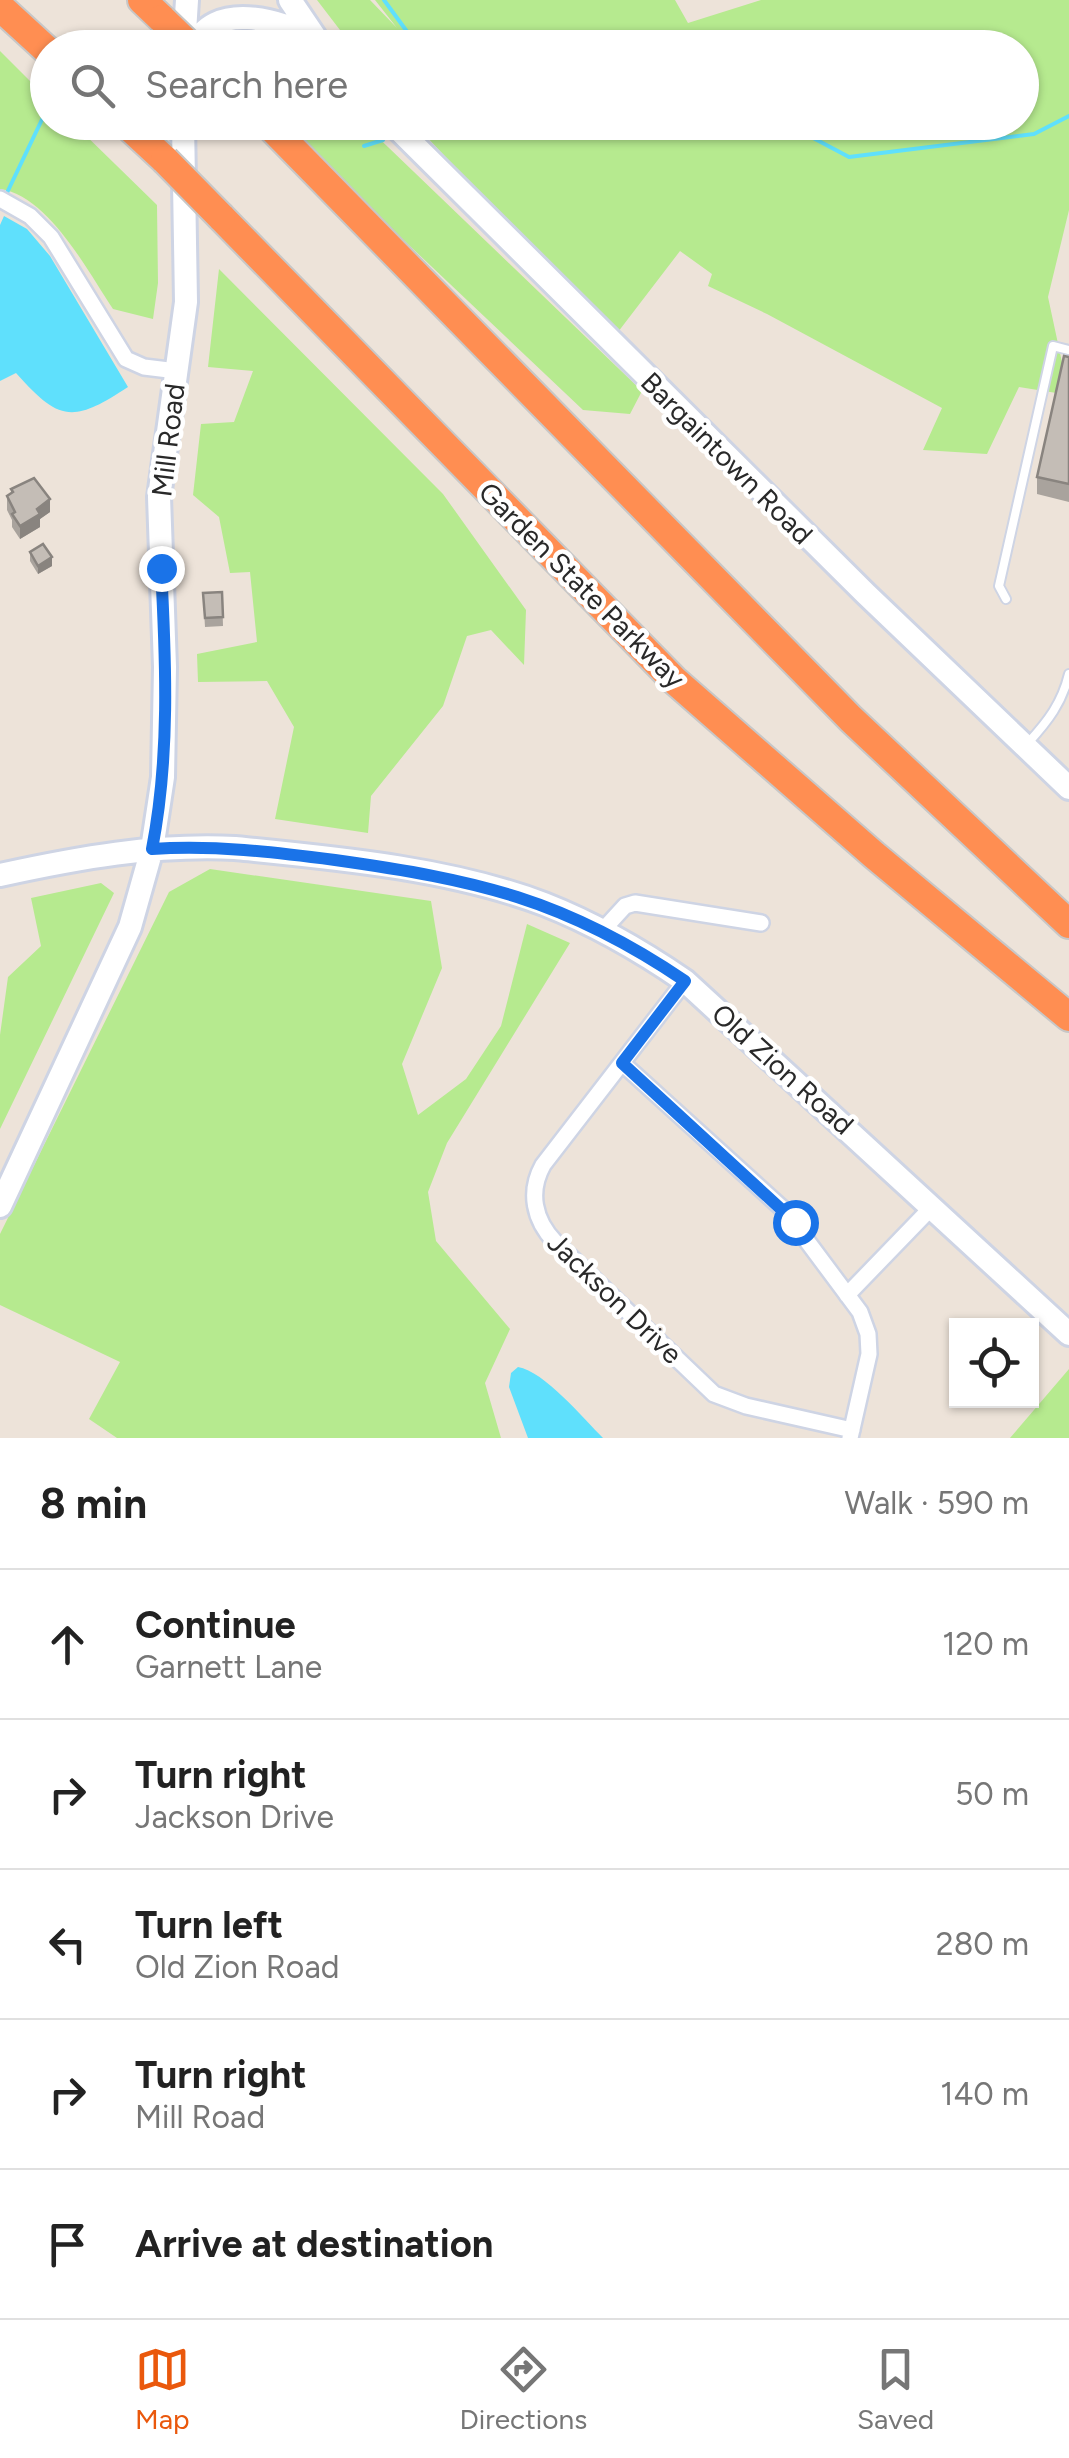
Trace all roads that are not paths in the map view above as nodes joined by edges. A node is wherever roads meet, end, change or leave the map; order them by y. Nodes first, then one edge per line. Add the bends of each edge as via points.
1 (187, 0) edge
2 (290, 0) edge
3 (0, 7) edge
4 (152, 9) edge
5 (172, 30) edge
6 (189, 30) edge
7 (201, 30) edge
8 (291, 30) edge
9 (310, 30) edge
10 (30, 34) edge
11 (143, 140) edge
12 (183, 140) edge
13 (284, 140) edge
14 (409, 140) edge
15 (5, 202) edge
16 (1069, 350) edge
17 (177, 371) junction
18 (1006, 599) dead end
19 (1069, 674) edge
20 (1025, 746) junction
21 (1069, 788) edge
22 (152, 849) junction
23 (0, 874) edge
24 (760, 923) dead end
25 (1069, 924) edge
26 (603, 930) junction
27 (685, 981) junction
28 (1069, 1017) edge
29 (622, 1063) junction
30 (0, 1206) edge
31 (932, 1207) junction
32 (846, 1295) junction
33 (1069, 1334) edge
34 (851, 1434) edge

1 - 6 street
2 - 9 street
3 - 10 highway
4 - 5 highway, bridge
7 - 8 street via 231,14 266,18
11 - 28 highway, Garden State Parkway, bridge via 674,680
12 - 17 street, Mill Road via 186,302
13 - 25 highway via 852,720
14 - 20 street, Bargaintown Road
15 - 17 street via 51,237 126,359
16 - 18 lane via 1053,346 999,586
17 - 22 street, Mill Road via 159,496 164,747
19 - 20 lane via 1049,720
20 - 21 street, Bargaintown Road
22 - 23 street, Old Zion Road
22 - 26 street, Old Zion Road via 235,848 436,876 518,895
22 - 30 street, Mill Road via 130,927
24 - 26 street via 636,902
26 - 27 street, Old Zion Road
27 - 29 street, Jackson Drive
27 - 31 street, Old Zion Road
29 - 32 street via 784,1210
29 - 34 street, Jackson Drive via 539,1170 534,1196 542,1226 714,1394
31 - 32 street
31 - 33 street, Old Zion Road
32 - 34 street via 860,1312 869,1342

